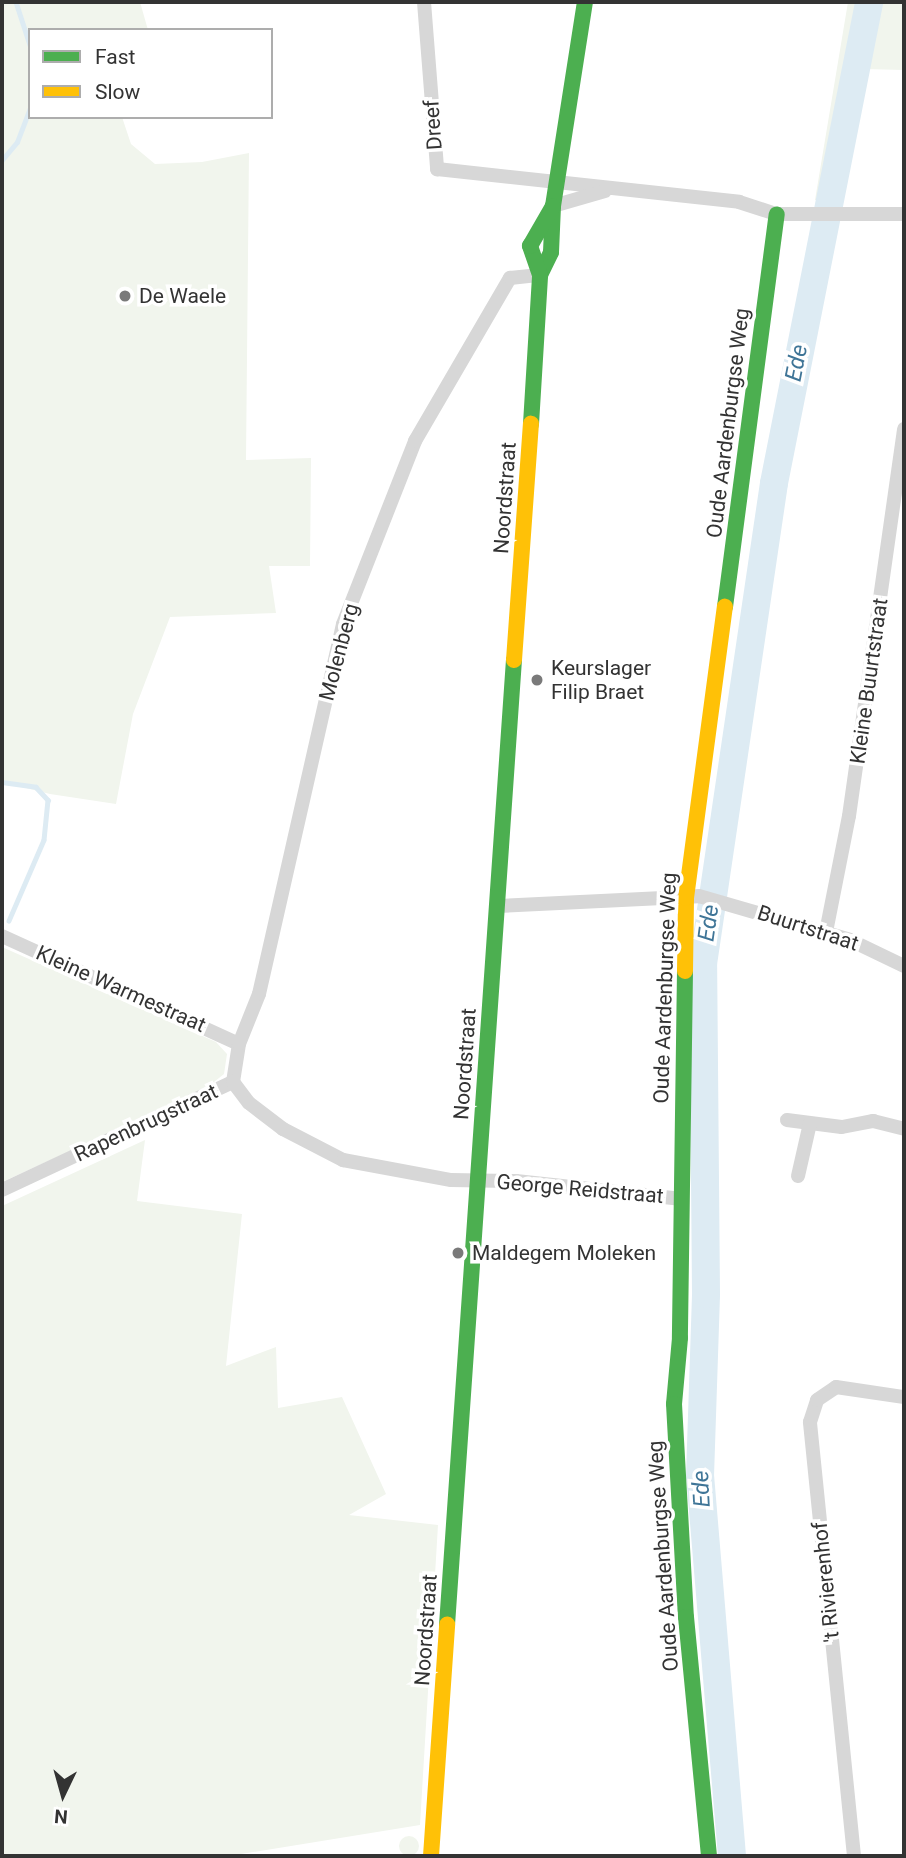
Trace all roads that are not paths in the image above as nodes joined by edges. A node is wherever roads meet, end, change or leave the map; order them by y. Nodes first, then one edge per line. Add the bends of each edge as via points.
1 (424, 2) edge
2 (585, 2) edge
3 (557, 184) junction
4 (605, 191) junction
5 (553, 206) junction
6 (776, 214) junction
7 (904, 214) edge
8 (540, 275) junction
9 (904, 429) edge
10 (692, 897) junction
11 (498, 906) junction
12 (826, 932) junction
13 (2, 936) edge
14 (904, 966) edge
15 (239, 1044) junction
16 (233, 1082) junction
17 (787, 1120) dead end
18 (810, 1123) junction
19 (904, 1129) edge
20 (797, 1175) dead end
21 (478, 1180) junction
22 (2, 1190) edge
23 (682, 1199) junction
24 (904, 1397) edge
25 (431, 1856) edge
26 (709, 1856) edge
27 (853, 1856) edge

1 - 3 street, Dreef via 437,169
2 - 3 street, Noordstraat
3 - 4 street
3 - 5 street, Noordstraat
4 - 5 street
4 - 6 street via 739,202
5 - 8 street, Noordstraat via 530,246
6 - 7 street
6 - 10 street, Oude Aardenburgse Weg
8 - 11 street, Noordstraat
8 - 15 street, Molenberg via 509,278 410,453 343,624 258,994
9 - 12 street, Kleine Buurtstraat via 834,911
10 - 11 street, Buurtstraat
10 - 12 street, Buurtstraat via 719,900
10 - 23 street, Oude Aardenburgse Weg
11 - 21 street, Noordstraat
12 - 14 street, Buurtstraat
13 - 15 street, Kleine Warmestraat
15 - 16 street, Molenberg
16 - 21 street, Rapenbrugstraat via 249,1103 283,1129 344,1160 451,1180
16 - 22 street, Rapenbrugstraat
17 - 18 street
18 - 19 street via 842,1127 873,1121
18 - 20 street
21 - 23 street, George Reidstraat
21 - 25 street, Noordstraat
23 - 26 street, Oude Aardenburgse Weg via 674,1404 686,1617
24 - 27 street, 't Rivierenhof via 836,1387 817,1400 810,1422

